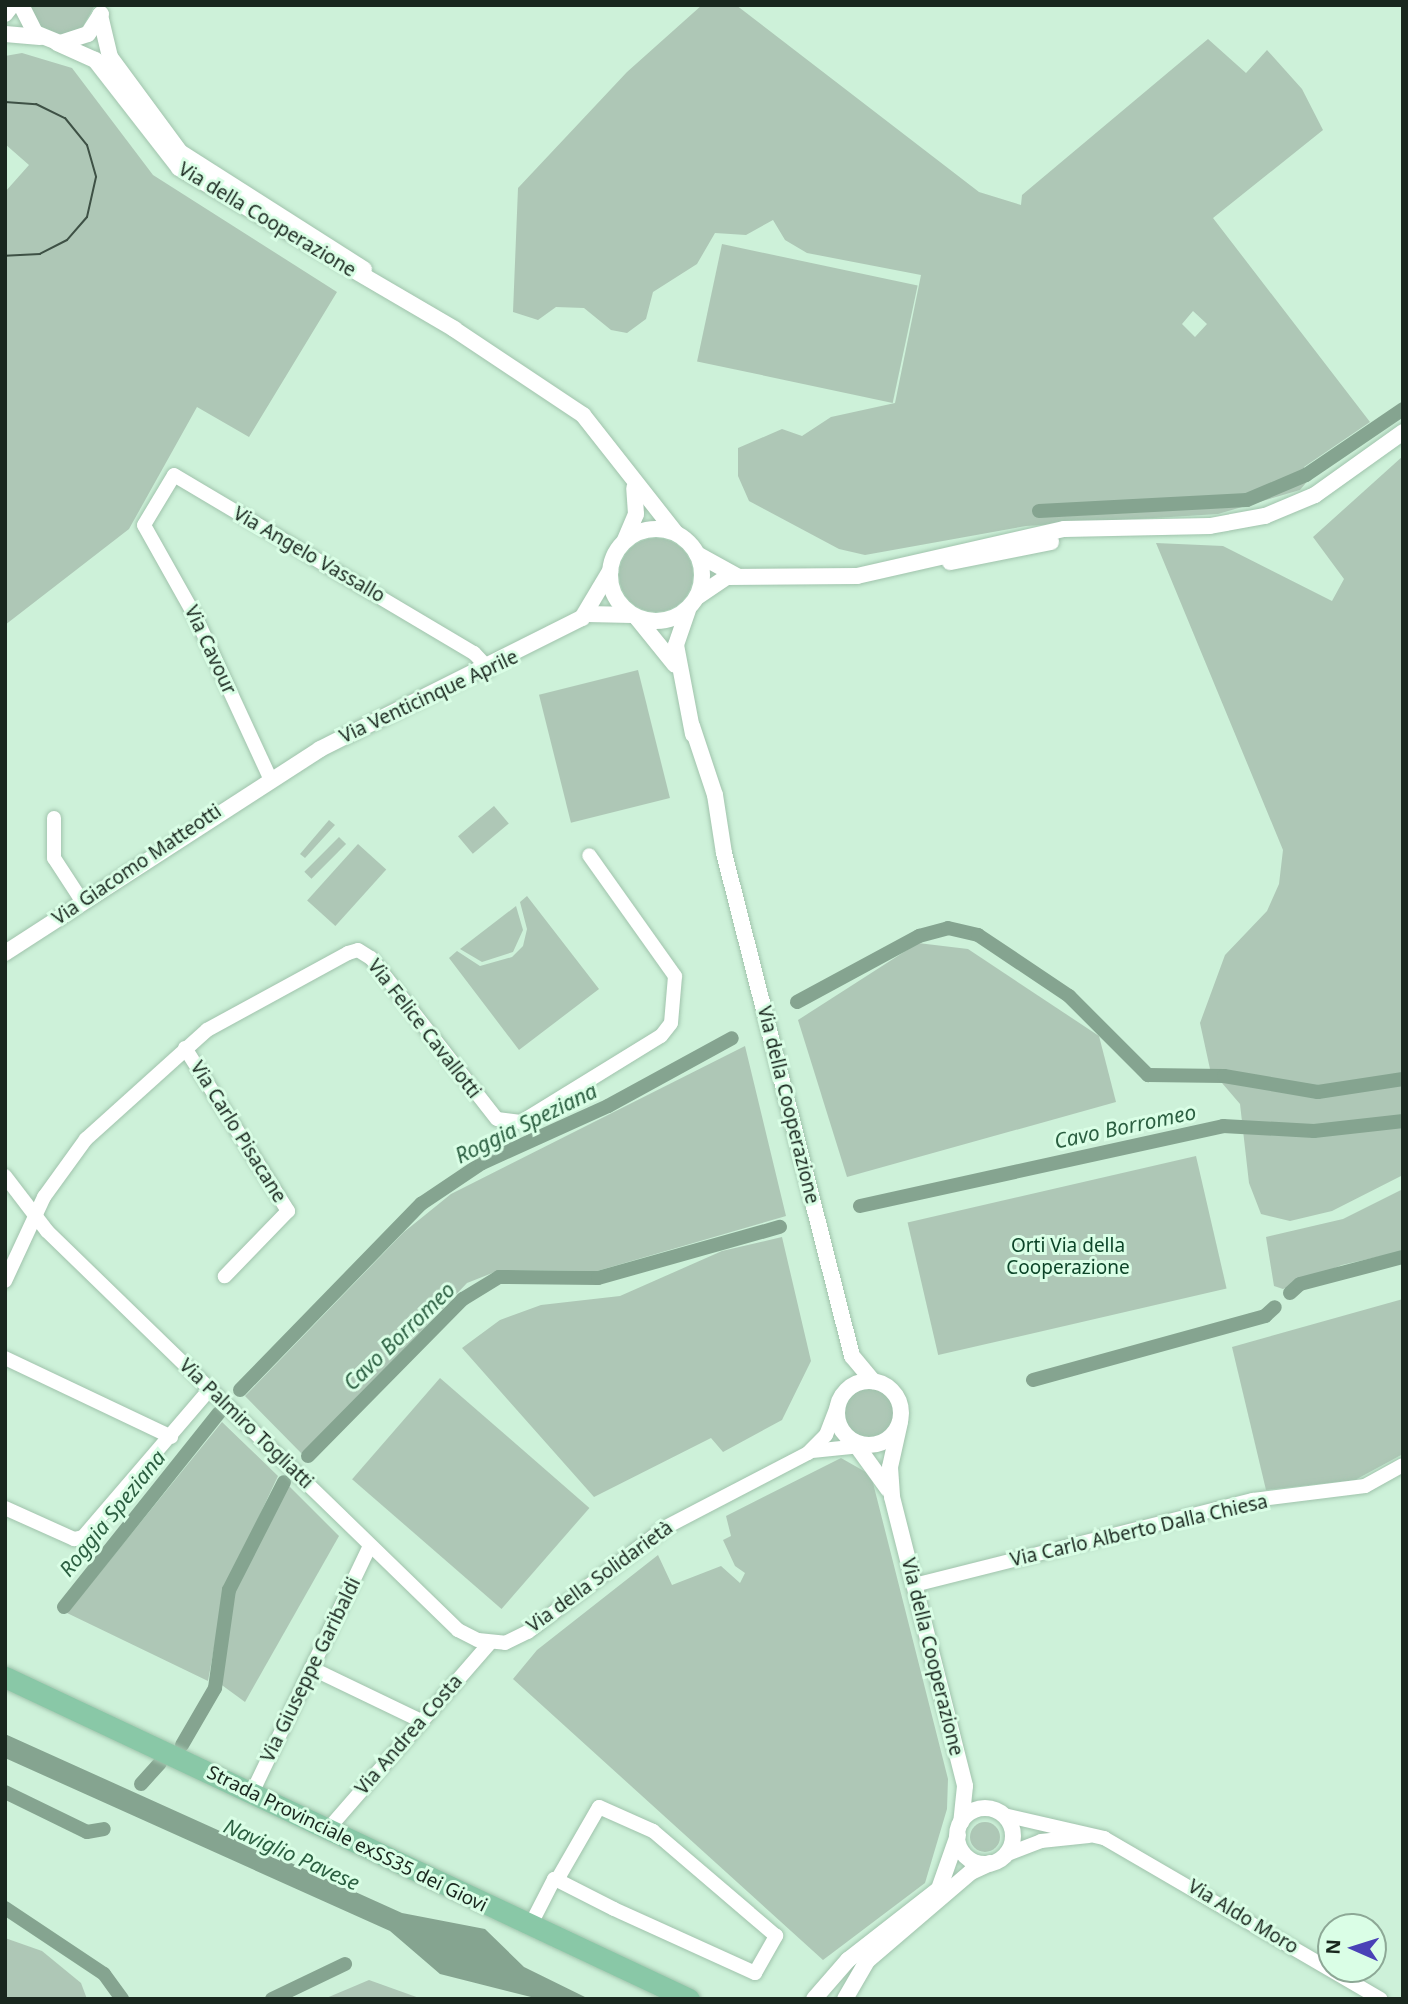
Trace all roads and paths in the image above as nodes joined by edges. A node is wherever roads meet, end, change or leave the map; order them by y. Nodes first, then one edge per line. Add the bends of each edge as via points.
1 (12, 5) edge
2 (21, 5) edge
3 (102, 9) edge
4 (5, 14) edge
5 (5, 34) edge
6 (50, 40) junction
7 (402, 298) junction
8 (1403, 432) edge
9 (632, 479) junction
10 (144, 525) joint
11 (676, 533) junction
12 (624, 541) junction
13 (697, 554) junction
14 (610, 571) junction
15 (737, 576) junction
16 (693, 602) junction
17 (587, 614) junction
18 (634, 616) junction
19 (489, 668) junction
20 (678, 671) junction
21 (270, 778) junction
22 (54, 818) dead end
23 (589, 855) dead end
24 (82, 901) junction
25 (5, 953) edge
26 (186, 1048) junction
27 (5, 1176) edge
28 (35, 1216) junction
29 (225, 1276) dead end
30 (5, 1281) edge
31 (852, 1356) junction
32 (5, 1358) edge
33 (873, 1381) junction
34 (210, 1390) junction
35 (841, 1399) junction
36 (900, 1422) junction
37 (171, 1437) junction
38 (860, 1443) junction
39 (808, 1452) junction
40 (1403, 1465) edge
41 (892, 1497) junction
42 (5, 1508) edge
43 (370, 1546) junction
44 (914, 1585) junction
45 (497, 1643) junction
46 (312, 1668) junction
47 (5, 1677) edge
48 (419, 1720) junction
49 (962, 1776) junction
50 (252, 1793) junction
51 (999, 1813) junction
52 (329, 1828) junction
53 (959, 1829) junction
54 (1104, 1838) junction
55 (1005, 1855) junction
56 (990, 1863) junction
57 (557, 1880) junction
58 (530, 1926) junction
59 (689, 1999) edge
60 (814, 1999) edge
61 (845, 1999) edge
62 (1381, 1999) edge

1 - 4 street
2 - 6 street via 28,25
3 - 6 street via 83,37
3 - 7 street, Via della Cooperazione via 110,57 180,152
5 - 6 street
6 - 7 street, Via della Cooperazione via 95,60 179,168
7 - 9 street, Via della Cooperazione via 558,395 612,444
8 - 15 street via 1315,495 1265,516 1210,526 1115,528 979,561 857,576
9 - 11 street, Via della Cooperazione
9 - 12 street, Via della Cooperazione via 636,514
10 - 19 street, Via Angelo Vassallo via 174,475 474,653
10 - 21 street, Via Cavour via 195,616
11 - 12 street via 643,530
11 - 13 street
12 - 14 street
13 - 15 street
13 - 16 street via 702,580
14 - 17 street
14 - 18 street via 614,593
15 - 16 street via 718,579
16 - 18 street via 663,621
16 - 20 street, Via della Cooperazione via 676,634
17 - 18 street
17 - 19 street, Via Venticinque Aprile
18 - 20 street, Via della Cooperazione
19 - 21 street, Via Venticinque Aprile
20 - 31 street, Via della Cooperazione via 704,798 724,853
21 - 24 street, Via Giacomo Matteotti
22 - 24 street via 54,858
23 - 26 street, Via Felice Cavallotti via 671,968 671,1023 661,1036 521,1122 488,1113 371,958 358,950
24 - 25 street, Via Giacomo Matteotti
26 - 28 street, Via Felice Cavallotti via 76,1148
26 - 29 street, Via Carlo Pisacane via 288,1211
27 - 28 street, Via Palmiro Togliatti
28 - 30 street, Via Felice Cavallotti
28 - 34 street, Via Palmiro Togliatti
31 - 33 street, Via della Cooperazione
31 - 35 street, Via della Cooperazione
32 - 37 street
33 - 35 street
33 - 36 street via 898,1397
34 - 37 street
34 - 43 street, Via Palmiro Togliatti
35 - 38 street via 838,1422
35 - 39 street, Via della Solidarietà via 826,1435
36 - 38 street via 889,1438
36 - 41 street, Via della Cooperazione via 890,1467
37 - 42 street via 79,1540
38 - 39 street, Via della Solidarietà
38 - 41 street, Via della Cooperazione
39 - 45 street, Via della Solidarietà via 672,1523
40 - 44 street, Via Carlo Alberto Dalla Chiesa via 1365,1486 1253,1500
41 - 44 street, Via della Cooperazione
43 - 45 street, Via Palmiro Togliatti via 458,1630
43 - 46 street, Via Giuseppe Garibaldi
44 - 49 street, Via della Cooperazione
45 - 48 street, Via Andrea Costa
46 - 48 street
46 - 50 street, Via Giuseppe Garibaldi
47 - 50 main road, Strada Provinciale exSS35 dei Giovi
48 - 52 street, Via Andrea Costa
49 - 51 street, Via della Cooperazione
49 - 53 street, Via della Cooperazione
50 - 52 main road, Strada Provinciale exSS35 dei Giovi
51 - 53 street via 975,1810
51 - 54 street, Via Aldo Moro
51 - 55 street via 1013,1836
52 - 58 main road, Strada Provinciale exSS35 dei Giovi
53 - 56 street via 965,1855
53 - 60 street via 939,1889 848,1960
54 - 55 street via 1056,1838
54 - 62 street, Via Aldo Moro
55 - 56 street
56 - 61 street via 971,1872 867,1961
57 - 57 street via 755,1973 776,1936 653,1831 599,1807
57 - 58 street
58 - 59 main road, Strada Provinciale exSS35 dei Giovi

